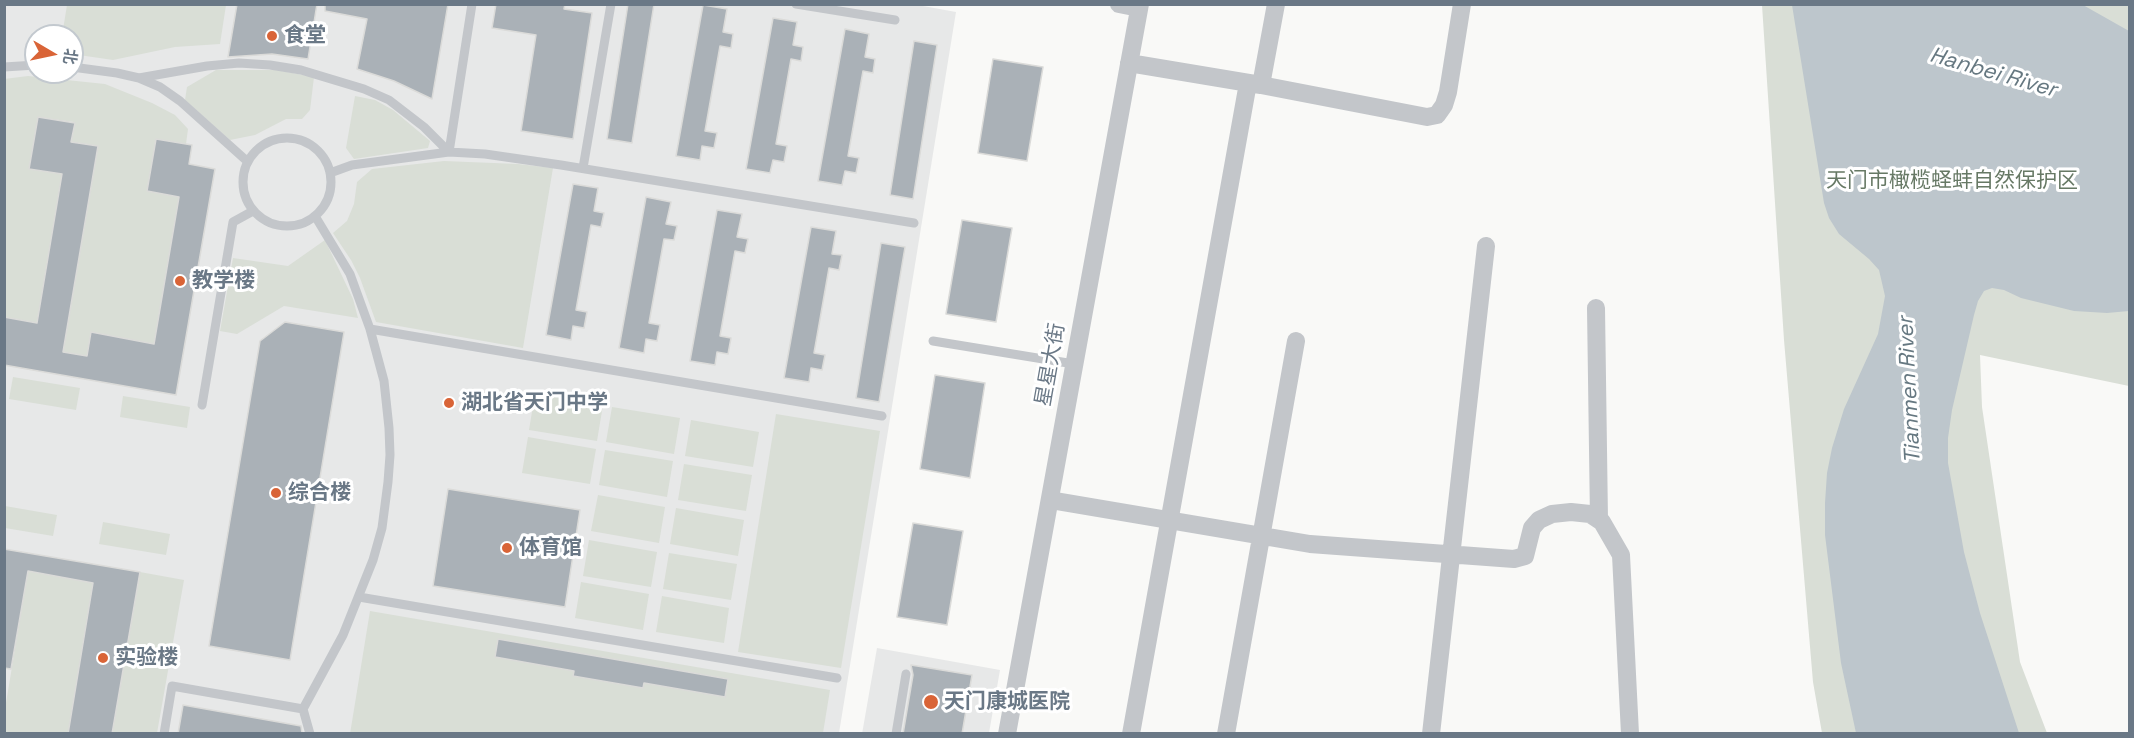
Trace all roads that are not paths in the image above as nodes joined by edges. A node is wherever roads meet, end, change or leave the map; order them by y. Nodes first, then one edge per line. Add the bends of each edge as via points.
1 (472, 4) edge
2 (611, 4) edge
3 (796, 4) edge
4 (1119, 4) edge
5 (1276, 4) edge
6 (1462, 4) edge
7 (1140, 6) edge
8 (895, 20) dead end
9 (1129, 63) junction
10 (24, 66) edge
11 (4, 67) edge
12 (84, 69) edge
13 (139, 78) junction
14 (1255, 84) junction
15 (448, 152) junction
16 (248, 162) junction
17 (583, 168) junction
18 (330, 173) junction
19 (253, 210) junction
20 (315, 216) junction
21 (914, 223) dead end
22 (1486, 246) dead end
23 (1596, 308) dead end
24 (370, 329) junction
25 (933, 341) dead end
26 (1296, 341) dead end
27 (1074, 364) junction
28 (202, 405) dead end
29 (882, 416) dead end
30 (1050, 500) junction
31 (1169, 520) junction
32 (1599, 520) junction
33 (1261, 535) junction
34 (1451, 555) junction
35 (358, 597) junction
36 (906, 674) dead end
37 (837, 678) dead end
38 (303, 709) junction
39 (164, 734) edge
40 (309, 734) edge
41 (896, 734) edge
42 (1007, 734) edge
43 (1131, 734) edge
44 (1226, 734) edge
45 (1431, 734) edge
46 (1630, 734) edge

1 - 15 lane
2 - 17 lane
3 - 8 lane
4 - 7 street
5 - 14 street
6 - 14 street via 1448,92 1437,115 1427,117
7 - 9 street, 星星大街
9 - 14 street
9 - 27 street, 星星大街
10 - 11 lane
12 - 13 lane
13 - 15 lane via 238,63 302,70 389,100
13 - 16 lane via 180,101
14 - 31 street
15 - 17 lane
15 - 18 lane via 352,165
16 - 18 lane via 267,143 281,138 296,139 319,152
16 - 19 lane via 243,189
17 - 21 lane
18 - 20 lane via 328,197
19 - 20 lane via 276,225 290,226
19 - 28 lane via 233,222
20 - 24 lane via 350,274
22 - 34 street
23 - 32 street
24 - 29 lane
24 - 35 lane via 384,381 389,464 382,528
25 - 27 lane
26 - 33 street
27 - 30 street, 星星大街
30 - 31 street
30 - 42 street, 星星大街
31 - 33 street
31 - 43 street
32 - 34 street via 1590,514 1552,514 1532,528 1525,556 1514,559
32 - 46 street via 1621,555
33 - 34 street via 1310,544
33 - 44 street
34 - 45 street
35 - 37 lane
35 - 38 lane via 343,635
36 - 41 lane
38 - 39 lane via 172,686
38 - 40 lane

